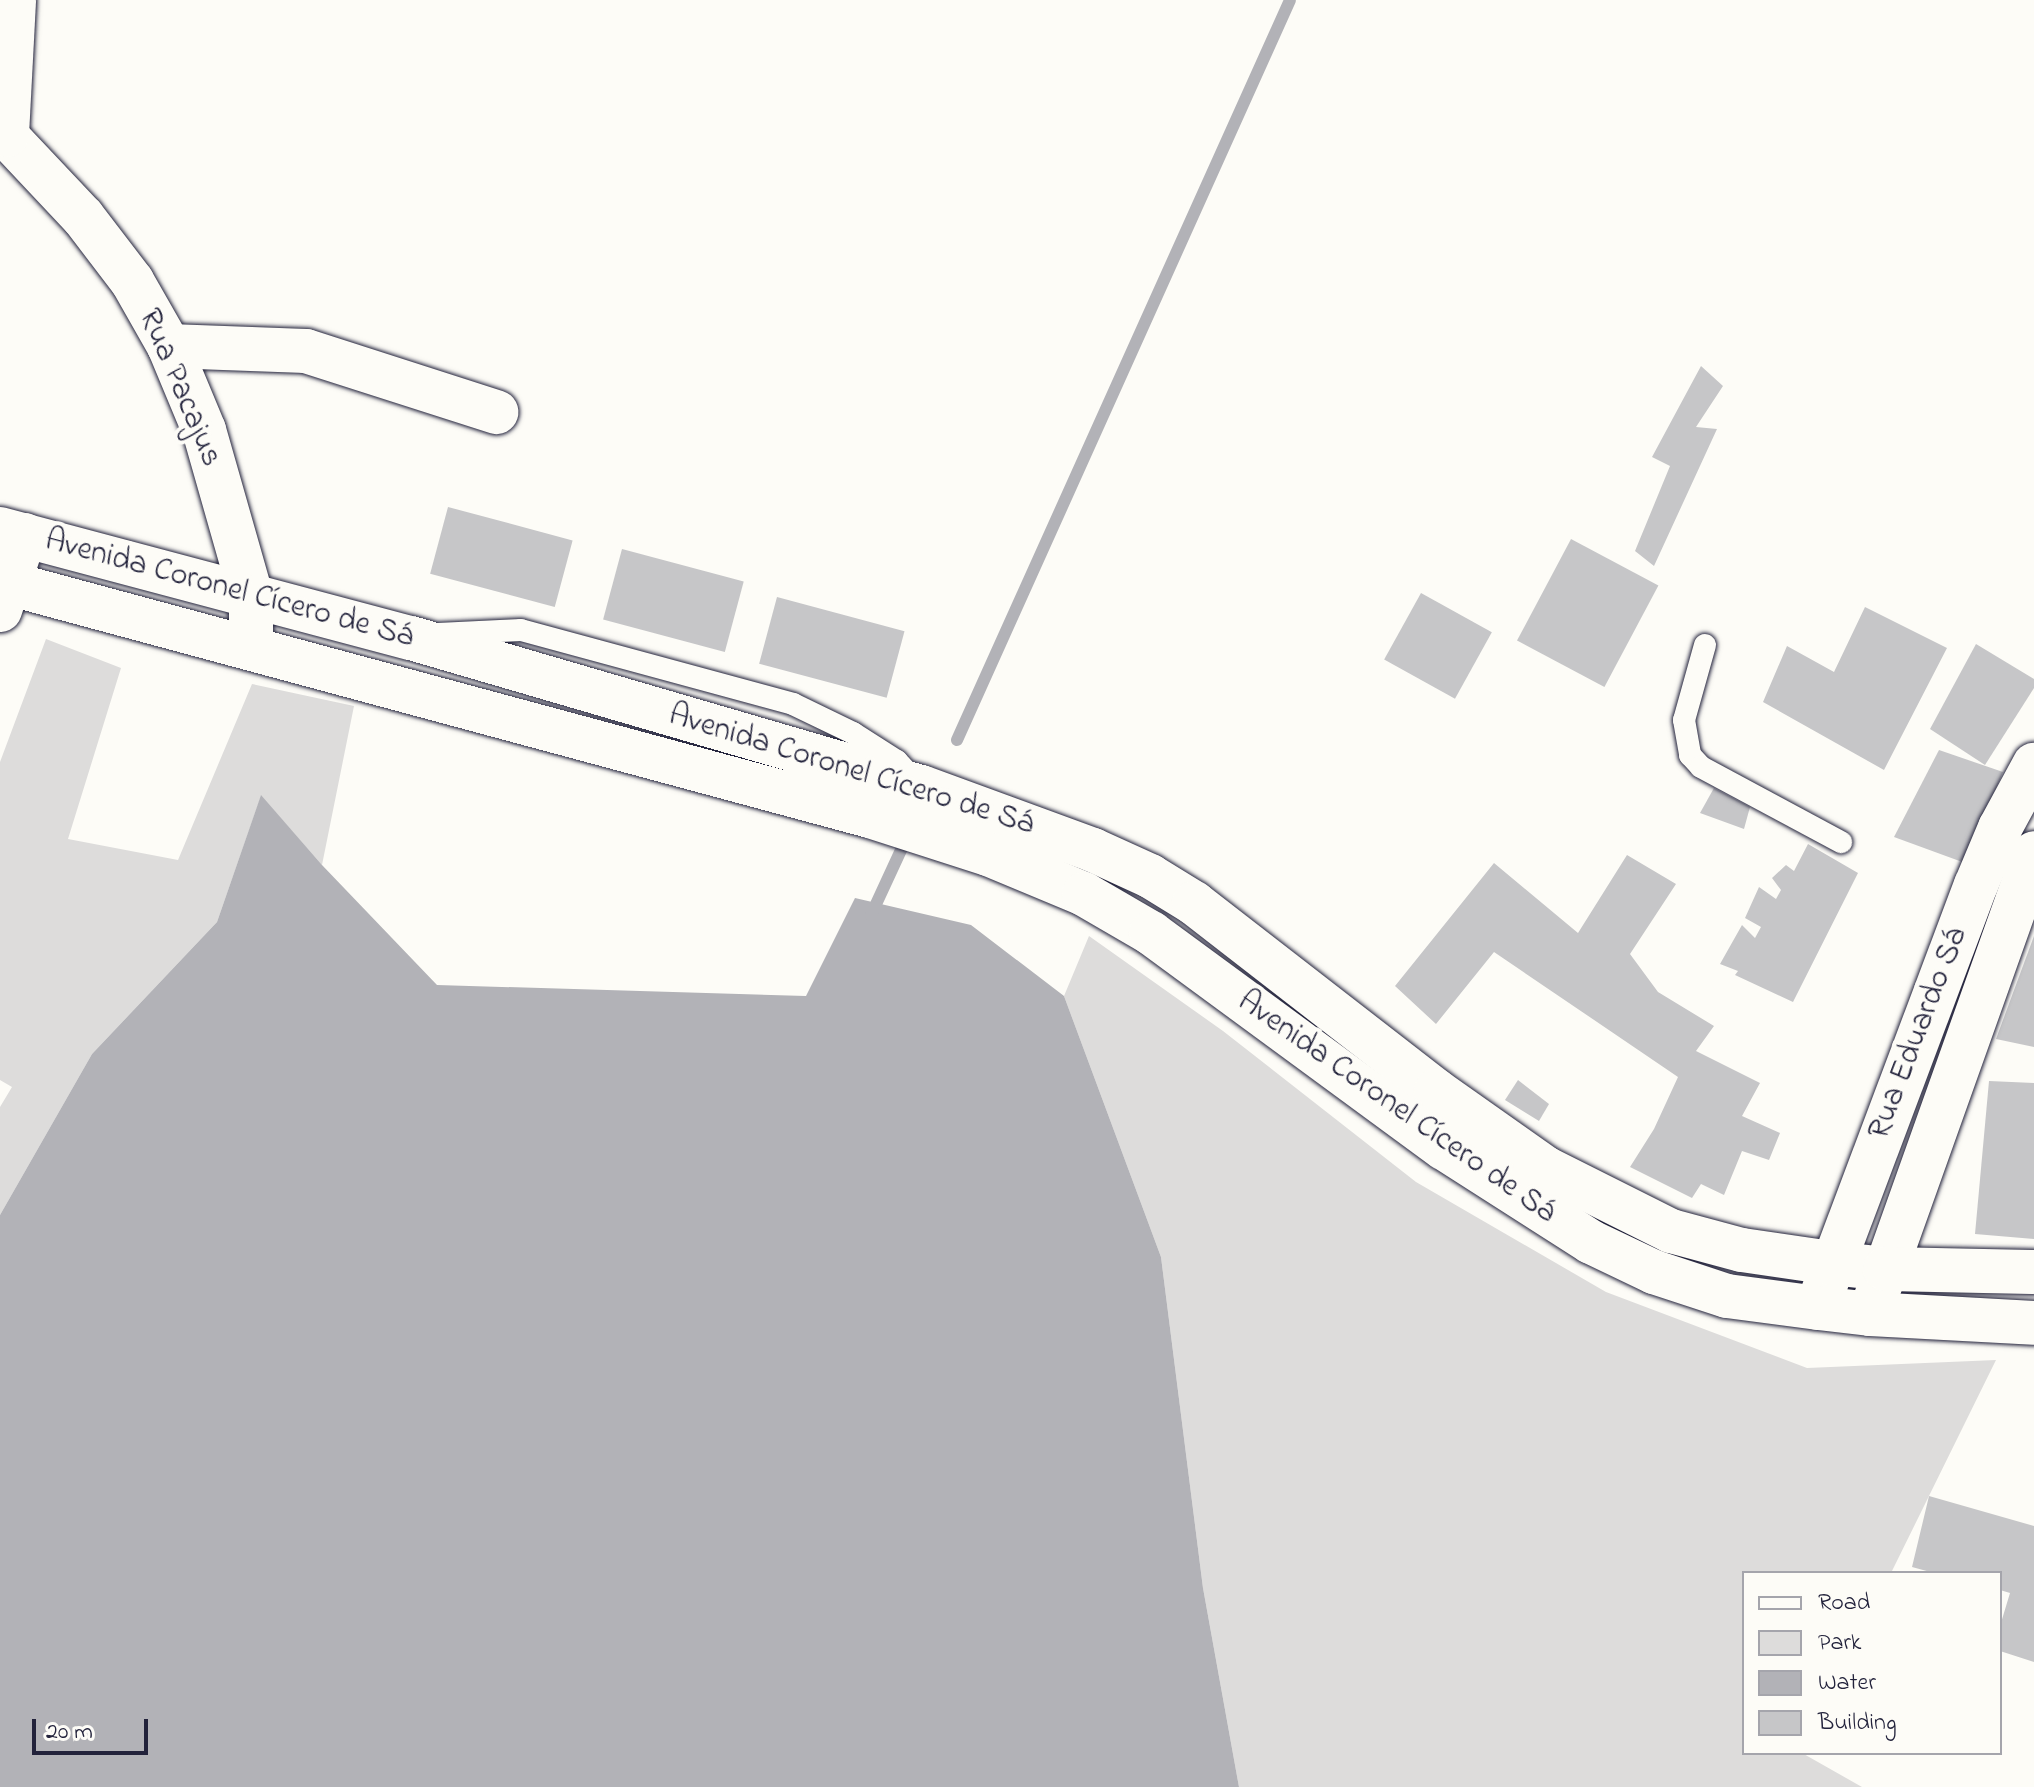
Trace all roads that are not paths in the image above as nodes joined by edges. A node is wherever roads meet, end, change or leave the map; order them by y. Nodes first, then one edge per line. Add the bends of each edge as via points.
1 (14, 0) edge
2 (4, 132) edge
3 (169, 346) junction
4 (496, 412) dead end
5 (12, 532) edge
6 (3, 591) edge
7 (251, 595) junction
8 (1705, 645) dead end
9 (251, 647) junction
10 (2034, 765) edge
11 (1841, 842) dead end
12 (2034, 853) edge
13 (1532, 1183) junction
14 (1831, 1263) junction
15 (1885, 1269) junction
16 (2034, 1272) edge
17 (1818, 1308) junction
18 (1870, 1314) junction
19 (2034, 1323) edge

1 - 2 main road
2 - 3 main road, Rua Pacajus via 83,217 132,281
3 - 4 main road via 306,351
3 - 7 main road, Rua Pacajus via 204,430
5 - 6 main road
5 - 7 main road, Avenida Coronel Cícero de Sá
6 - 9 main road, Avenida Coronel Cícero de Sá
7 - 9 main road, Rua Pacajus
7 - 13 main road, Avenida Coronel Cícero de Sá via 921,787 1150,876 1194,903 1436,1091
8 - 11 lane via 1684,720 1690,755 1701,767
9 - 13 main road, Avenida Coronel Cícero de Sá via 870,816 988,854 1084,894 1151,933 1444,1148
10 - 14 main road, Rua Eduardo Sá via 1976,885
12 - 15 main road, Rua Eduardo Sá
13 - 14 main road, Avenida Coronel Cícero de Sá via 1742,1250
13 - 17 main road, Avenida Coronel Cícero de Sá via 1591,1242 1654,1272 1727,1296
14 - 15 main road, Avenida Coronel Cícero de Sá
14 - 17 main road, Rua Eduardo Sá
15 - 16 main road, Avenida Coronel Cícero de Sá
15 - 18 main road, Rua Eduardo Sá
17 - 18 main road, Avenida Coronel Cícero de Sá
18 - 19 main road, Avenida Coronel Cícero de Sá

